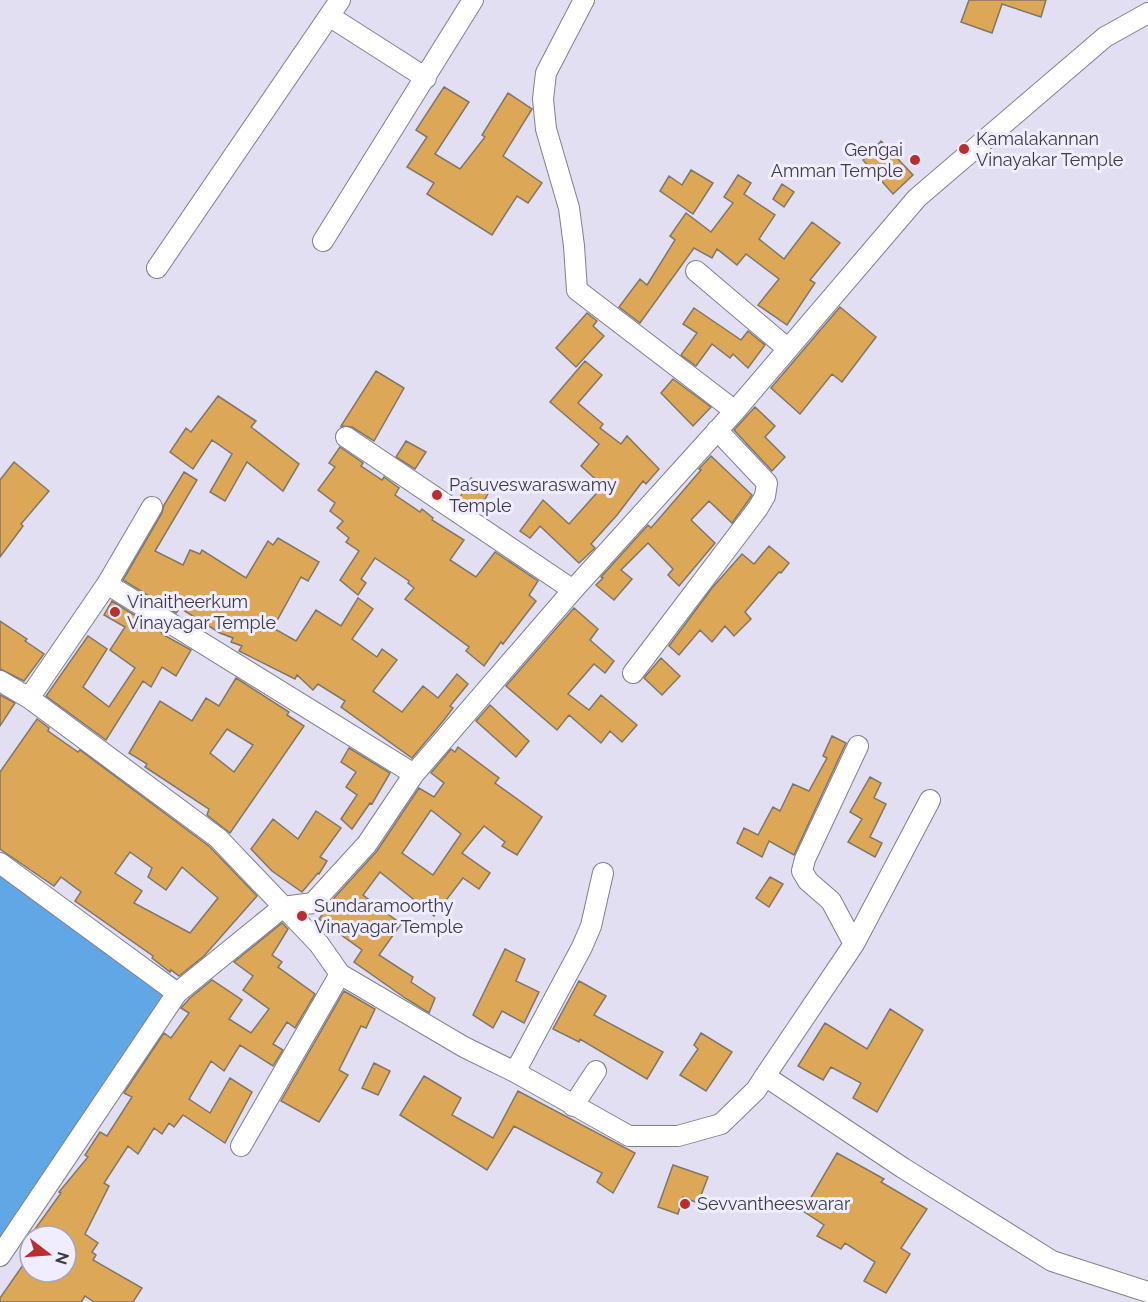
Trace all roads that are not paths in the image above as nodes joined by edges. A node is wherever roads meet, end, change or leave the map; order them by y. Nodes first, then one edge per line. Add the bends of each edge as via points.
1 (473, 0) edge
2 (584, 0) edge
3 (334, 8) edge
4 (1148, 13) edge
5 (426, 78) junction
6 (323, 241) dead end
7 (158, 268) dead end
8 (696, 271) dead end
9 (788, 348) junction
10 (735, 411) junction
11 (717, 430) junction
12 (346, 437) dead end
13 (152, 507) dead end
14 (107, 584) junction
15 (573, 590) junction
16 (633, 673) dead end
17 (0, 681) edge
18 (29, 698) junction
19 (858, 746) dead end
20 (414, 774) junction
21 (930, 800) dead end
22 (0, 863) edge
23 (603, 873) dead end
24 (284, 907) junction
25 (854, 944) junction
26 (340, 974) junction
27 (177, 993) junction
28 (596, 1071) dead end
29 (515, 1072) junction
30 (765, 1077) junction
31 (573, 1106) junction
32 (241, 1146) dead end
33 (0, 1256) edge
34 (1148, 1292) edge

1 - 5 street
2 - 10 street via 546,73 543,99 546,129 568,208 577,290
3 - 5 street
3 - 7 street
4 - 9 street via 1106,37 917,198
5 - 6 street
8 - 9 street
9 - 10 street
10 - 11 street
11 - 15 street
11 - 16 street via 767,483 765,496
12 - 15 street
13 - 14 street
14 - 18 street
14 - 20 street
15 - 20 street
17 - 18 street
18 - 24 street via 218,838
19 - 25 street via 802,871 831,901
20 - 24 street via 367,844 313,903
21 - 25 street
22 - 27 street
23 - 29 street via 582,947
24 - 26 street via 319,944
24 - 27 street
25 - 30 street
26 - 29 street via 464,1047
26 - 32 street
27 - 33 street
28 - 31 street
29 - 31 street
30 - 31 street via 721,1124 678,1136 629,1136
30 - 34 street via 1052,1261

